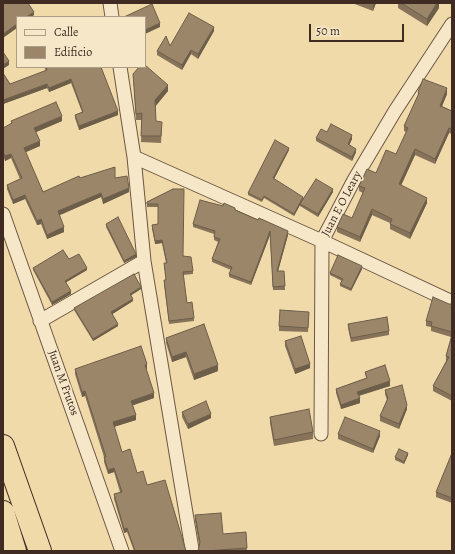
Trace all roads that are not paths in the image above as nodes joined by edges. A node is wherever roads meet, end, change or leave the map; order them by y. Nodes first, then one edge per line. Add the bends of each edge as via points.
1 (452, 24) edge
2 (120, 68) edge
3 (134, 157) junction
4 (3, 214) edge
5 (322, 241) junction
6 (144, 261) junction
7 (452, 302) edge
8 (40, 321) junction
9 (321, 434) dead end
10 (3, 446) edge
11 (3, 512) edge
12 (192, 550) dead end
13 (15, 551) edge
14 (40, 551) edge
15 (122, 551) edge

1 - 5 street, Juan E O Leary via 387,124 343,199
2 - 3 street
3 - 5 street
3 - 6 street
4 - 8 street, Juan M Frutos
5 - 7 street
5 - 9 street, Juan E O Leary
6 - 8 street
6 - 12 street
8 - 15 street, Juan M Frutos
10 - 14 highway
11 - 13 highway

